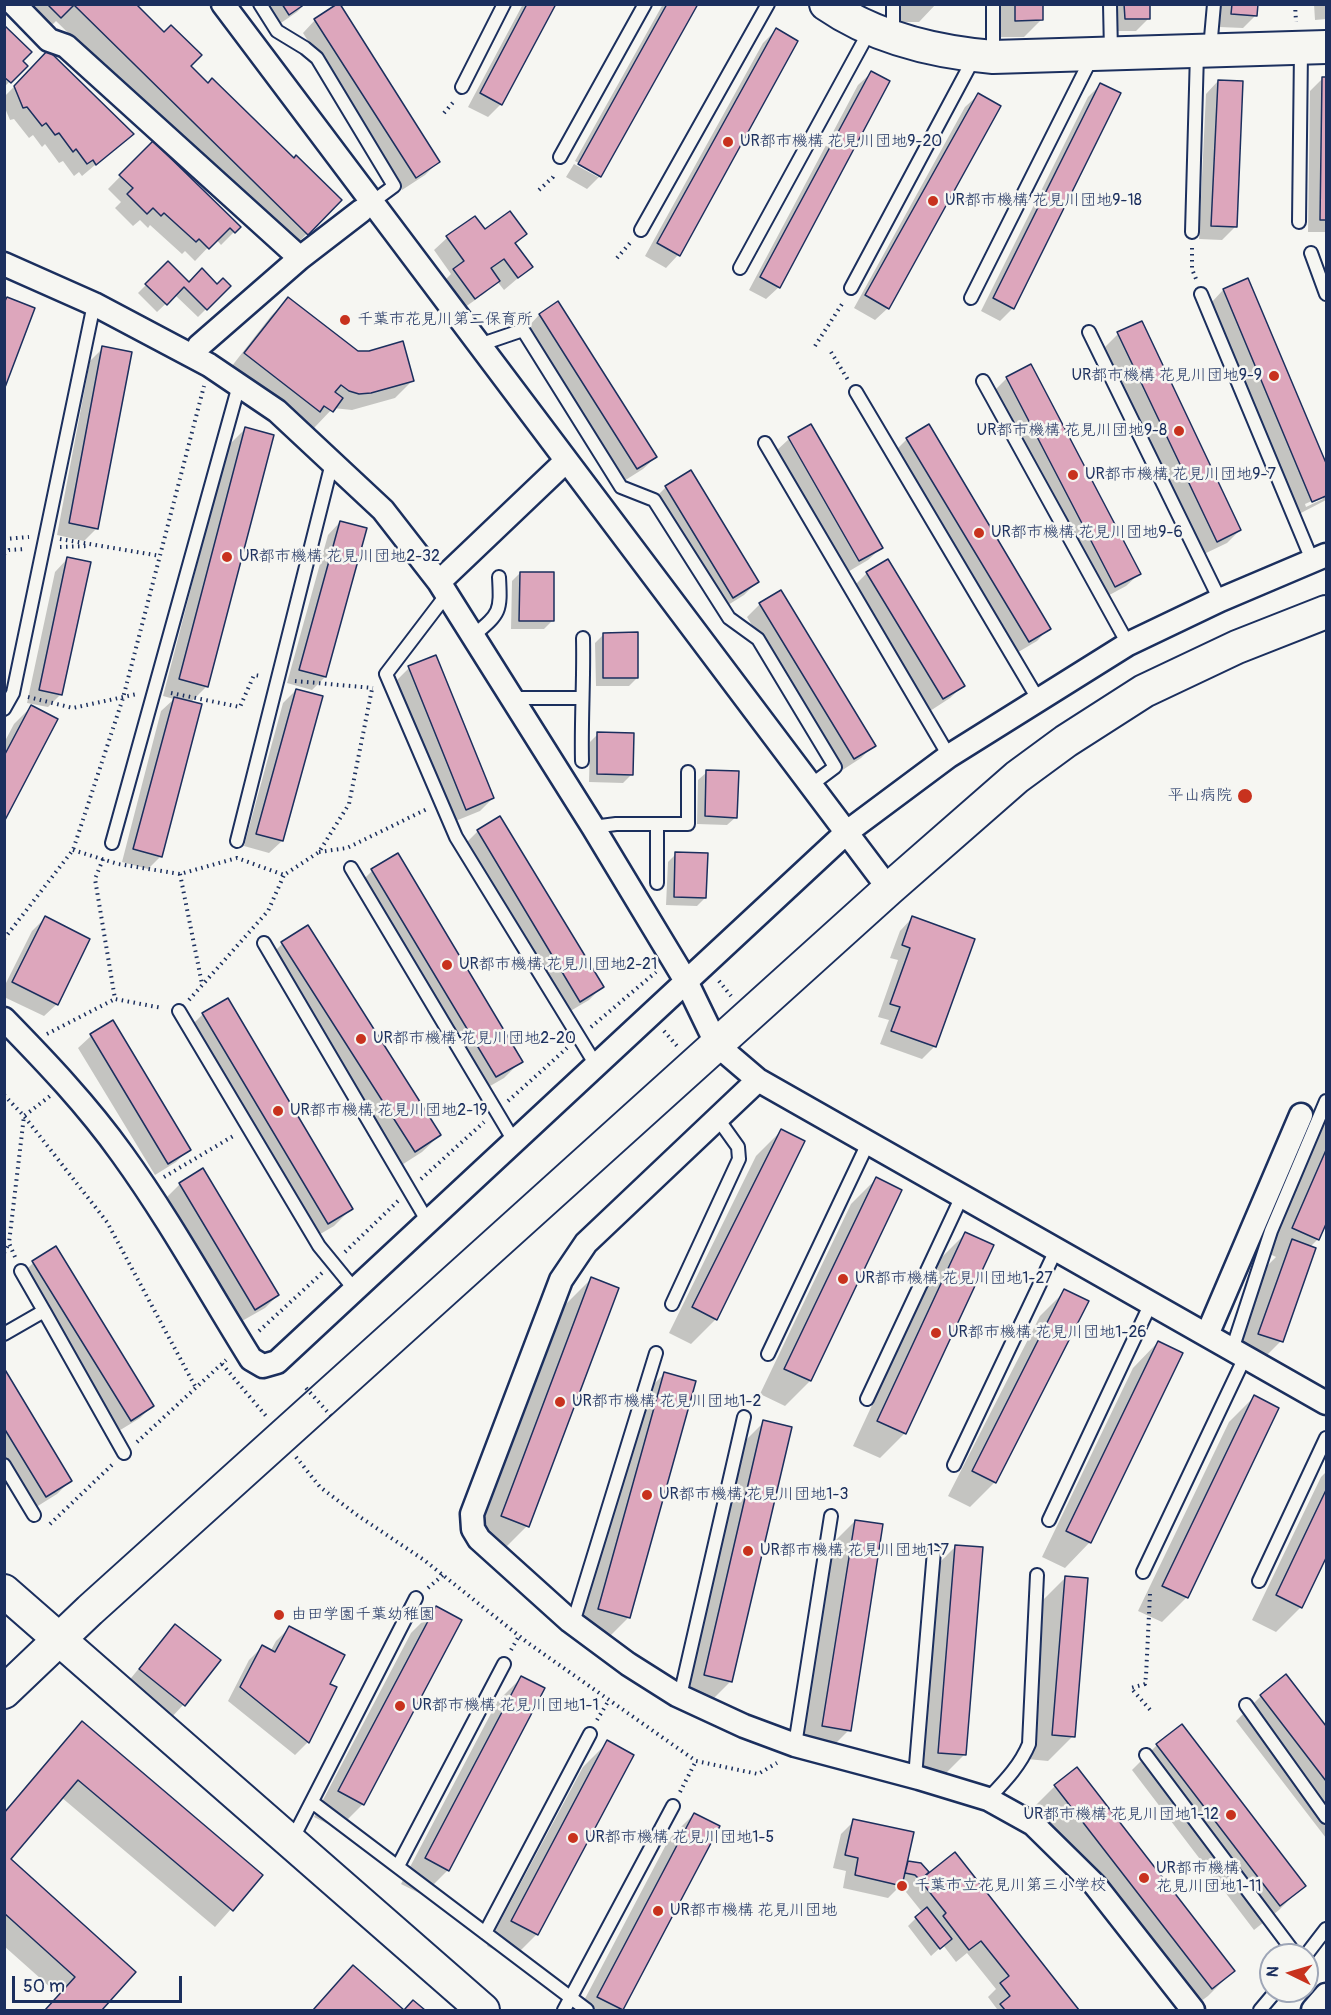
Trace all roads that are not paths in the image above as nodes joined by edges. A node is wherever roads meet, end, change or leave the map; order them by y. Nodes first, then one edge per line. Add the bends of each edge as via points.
1 (14, 4) edge
2 (223, 4) edge
3 (260, 4) edge
4 (504, 4) edge
5 (645, 4) edge
6 (768, 4) edge
7 (826, 4) edge
8 (893, 4) edge
9 (993, 4) edge
10 (1110, 4) edge
11 (1214, 4) edge
12 (882, 32) junction
13 (1314, 47) edge
14 (1204, 50) junction
15 (1102, 54) junction
16 (984, 56) junction
17 (462, 87) dead end
18 (560, 158) road end
19 (366, 207) junction
20 (1299, 222) dead end
21 (641, 231) dead end
22 (1192, 231) road end
23 (1311, 253) dead end
24 (300, 258) junction
25 (4, 264) edge
26 (740, 268) dead end
27 (851, 288) road end
28 (1201, 294) road end
29 (1326, 294) edge
30 (971, 298) dead end
31 (94, 304) junction
32 (1089, 333) dead end
33 (479, 345) junction
34 (204, 356) junction
35 (983, 381) dead end
36 (239, 385) junction
37 (856, 392) road end
38 (765, 443) dead end
39 (566, 461) junction
40 (332, 463) junction
41 (1319, 557) edge
42 (498, 577) dead end
43 (443, 588) junction
44 (1220, 600) junction
45 (1326, 612) edge
46 (473, 636) junction
47 (583, 638) dead end
48 (1128, 644) junction
49 (512, 698) junction
50 (582, 698) junction
51 (1038, 699) junction
52 (4, 709) edge
53 (949, 756) junction
54 (582, 761) dead end
55 (688, 772) dead end
56 (811, 785) junction
57 (657, 824) junction
58 (592, 827) junction
59 (847, 832) junction
60 (237, 841) dead end
61 (112, 843) road end
62 (351, 868) dead end
63 (657, 883) dead end
64 (889, 889) junction
65 (264, 942) dead end
66 (686, 981) junction
67 (179, 1011) road end
68 (4, 1019) edge
69 (717, 1045) junction
70 (596, 1065) junction
71 (758, 1080) junction
72 (1326, 1101) edge
73 (1301, 1115) dead end
74 (718, 1119) junction
75 (514, 1141) junction
76 (868, 1143) junction
77 (962, 1196) junction
78 (428, 1222) junction
79 (1056, 1250) junction
80 (21, 1271) road end
81 (355, 1290) junction
82 (1151, 1303) junction
83 (672, 1304) dead end
84 (44, 1311) junction
85 (4, 1334) edge
86 (1207, 1335) junction
87 (656, 1353) dead end
88 (1239, 1353) junction
89 (768, 1354) dead end
90 (867, 1399) dead end
91 (1326, 1403) edge
92 (744, 1417) dead end
93 (1326, 1438) edge
94 (124, 1453) dead end
95 (4, 1466) edge
96 (954, 1466) dead end
97 (34, 1515) dead end
98 (831, 1516) dead end
99 (1049, 1520) dead end
100 (934, 1551) dead end
101 (1143, 1572) dead end
102 (1038, 1575) dead end
103 (1259, 1581) dead end
104 (4, 1591) edge
105 (416, 1598) dead end
106 (573, 1623) junction
107 (59, 1639) junction
108 (504, 1664) dead end
109 (4, 1692) edge
110 (680, 1696) junction
111 (1245, 1705) dead end
112 (590, 1734) road end
113 (789, 1752) junction
114 (1146, 1755) dead end
115 (915, 1777) junction
116 (988, 1800) junction
117 (312, 1802) junction
118 (673, 1806) road end
119 (1326, 1817) edge
120 (291, 1843) junction
121 (398, 1866) junction
122 (1326, 1929) edge
123 (485, 1934) junction
124 (1287, 1943) edge
125 (1315, 1943) edge
126 (567, 2005) edge
127 (483, 2010) edge
128 (587, 2010) edge
129 (1193, 2010) edge

1 - 24 street via 49,40 66,46
2 - 19 street
3 - 19 lane via 277,31 317,58 394,186
4 - 17 lane
5 - 18 lane
6 - 21 lane
7 - 12 street
8 - 12 lane
9 - 16 lane
10 - 15 lane
11 - 14 lane
12 - 16 street via 925,47
12 - 26 lane
13 - 14 street
13 - 20 lane
14 - 15 street
14 - 22 lane
15 - 16 street
15 - 30 lane
16 - 27 lane
19 - 24 street
19 - 33 street
23 - 29 lane
24 - 34 street
25 - 31 street
28 - 41 lane
31 - 34 street
31 - 52 lane via 13,693
32 - 44 lane
33 - 39 street
33 - 56 lane via 523,330 621,487 654,501 729,618 758,639 835,767
34 - 36 street
35 - 48 lane
36 - 40 street via 277,411
36 - 61 lane
37 - 51 lane
38 - 53 lane
39 - 43 street
39 - 56 street
40 - 43 street via 382,510
40 - 60 lane
41 - 44 street
42 - 46 lane via 498,612
43 - 46 street
43 - 70 lane via 386,674 456,837
44 - 48 street
45 - 64 street via 1237,647 1134,697 1017,777
46 - 49 street
47 - 50 lane
48 - 51 street
49 - 50 lane
49 - 58 street
50 - 54 lane
51 - 53 street
53 - 59 street
55 - 57 lane via 688,824
56 - 59 street
57 - 58 lane
57 - 63 lane
58 - 66 street
59 - 64 street
59 - 66 street
62 - 75 lane
64 - 69 street
65 - 78 lane
66 - 69 street
66 - 70 street
67 - 81 lane via 319,1246
68 - 81 street via 66,1084 121,1153 251,1359 263,1366 277,1362
69 - 71 street
69 - 107 street
70 - 75 street
71 - 74 street
71 - 76 street
72 - 88 lane via 1271,1232
73 - 86 street
74 - 83 lane via 738,1146 739,1159
74 - 106 street via 586,1243 561,1280 472,1514 478,1539
75 - 78 street
76 - 77 street
76 - 89 lane
77 - 79 street
77 - 90 lane
78 - 81 street
79 - 82 street
79 - 96 lane
80 - 84 lane
82 - 86 street
82 - 99 lane
84 - 85 lane
84 - 94 lane
86 - 88 street
87 - 106 lane
88 - 91 street
88 - 101 lane
92 - 110 lane
93 - 103 lane
95 - 97 lane
98 - 113 lane
100 - 115 lane
102 - 116 lane via 1029,1744 1024,1757
104 - 107 street
105 - 117 lane
106 - 110 street
107 - 109 street
107 - 120 street
108 - 121 lane
110 - 113 street
111 - 119 lane
112 - 123 lane
113 - 115 street
114 - 124 lane
115 - 116 street
116 - 129 street via 1033,1824 1095,1885
117 - 120 lane
117 - 121 lane
118 - 126 lane
120 - 127 street
121 - 123 lane
122 - 125 lane
123 - 126 lane
126 - 128 lane

